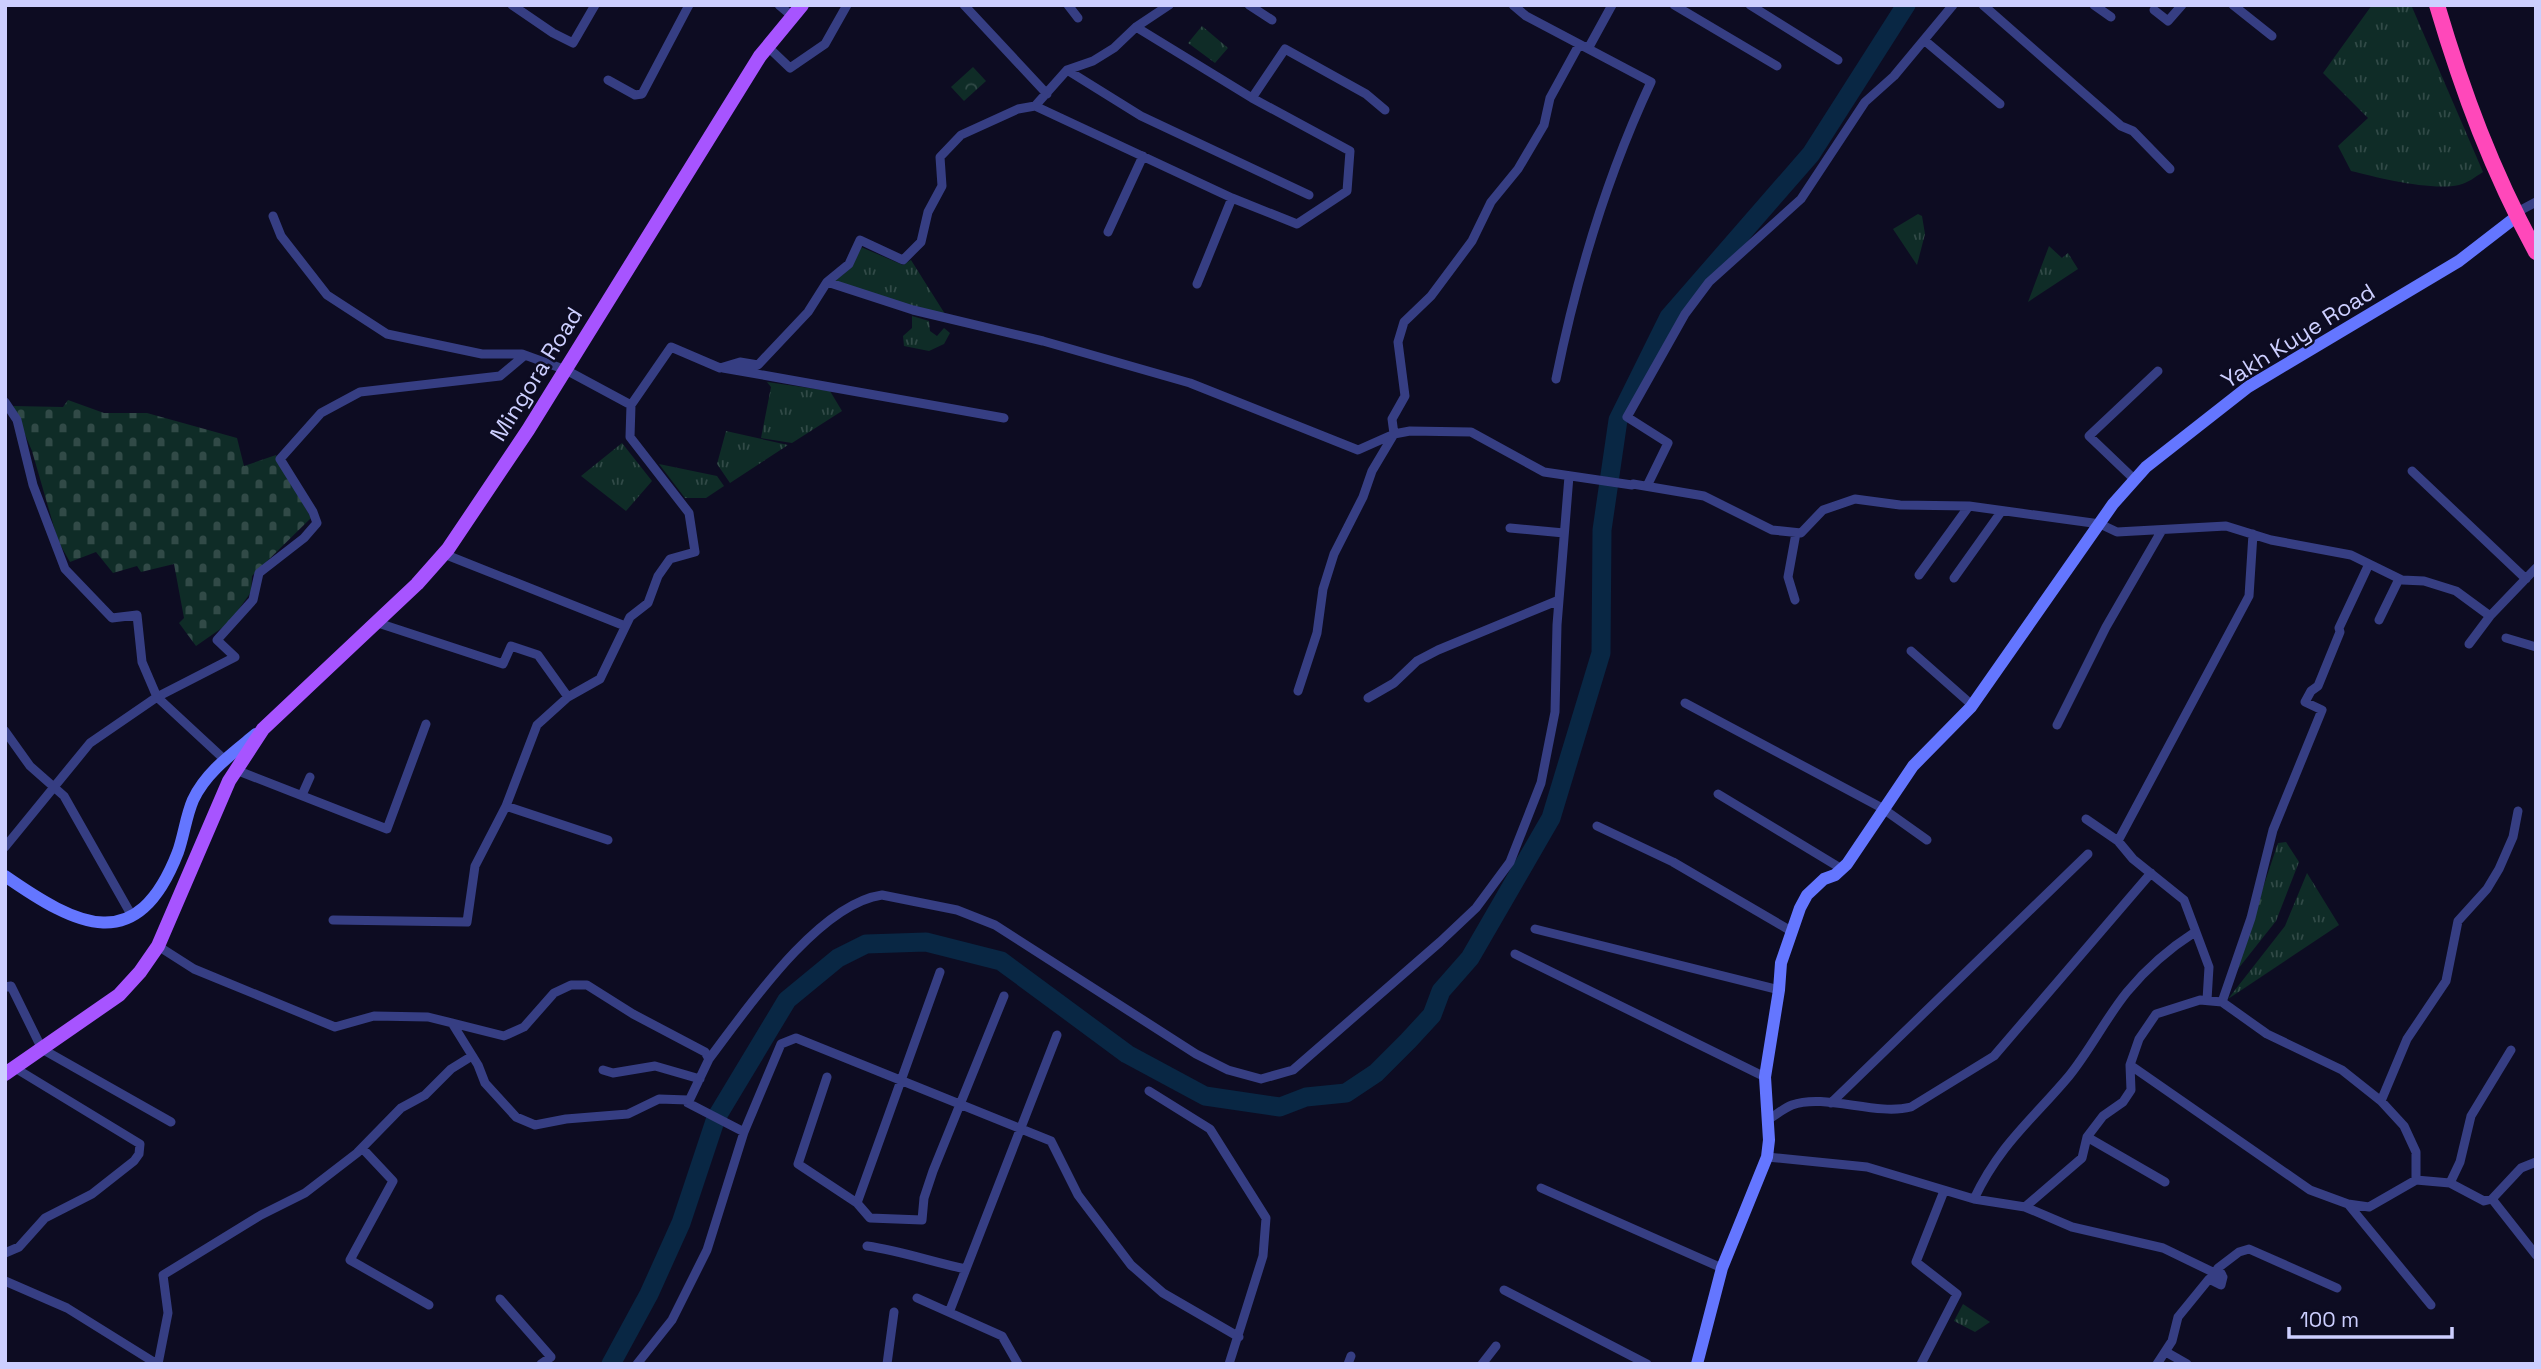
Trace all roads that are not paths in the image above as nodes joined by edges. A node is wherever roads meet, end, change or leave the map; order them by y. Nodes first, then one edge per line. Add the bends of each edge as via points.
1 (512, 5) edge
2 (595, 5) edge
3 (689, 5) edge
4 (779, 5) edge
5 (847, 5) edge
6 (964, 5) edge
7 (1068, 5) edge
8 (1169, 5) edge
9 (1249, 5) edge
10 (1513, 5) edge
11 (1612, 5) edge
12 (1674, 5) edge
13 (1750, 5) edge
14 (1953, 5) edge
15 (1983, 5) edge
16 (2094, 5) edge
17 (2182, 5) edge
18 (2233, 5) edge
19 (2437, 5) edge
20 (2154, 10) dead end
21 (797, 11) edge
22 (2112, 17) dead end
23 (1079, 18) dead end
24 (1272, 20) dead end
25 (1136, 27) junction
26 (2272, 36) dead end
27 (1924, 40) junction
28 (768, 47) junction
29 (1589, 47) junction
30 (1838, 60) dead end
31 (1777, 66) dead end
32 (1067, 70) junction
33 (608, 80) dead end
34 (1047, 93) junction
35 (1252, 98) junction
36 (2000, 104) dead end
37 (1035, 106) junction
38 (1385, 110) dead end
39 (1143, 156) junction
40 (2170, 169) dead end
41 (1309, 195) dead end
42 (1233, 198) junction
43 (2536, 202) edge
44 (273, 216) dead end
45 (2516, 217) junction
46 (1108, 232) dead end
47 (2536, 252) edge
48 (827, 282) junction
49 (1197, 284) dead end
50 (525, 355) junction
51 (720, 368) junction
52 (566, 370) junction
53 (2158, 371) dead end
54 (1556, 379) dead end
55 (5, 402) edge
56 (631, 404) junction
57 (1004, 418) dead end
58 (1394, 434) junction
59 (2412, 471) dead end
60 (1573, 476) junction
61 (2135, 480) junction
62 (1647, 486) junction
63 (1969, 506) junction
64 (2001, 512) junction
65 (2100, 524) junction
66 (1510, 528) dead end
67 (2162, 530) junction
68 (1564, 533) junction
69 (1796, 533) junction
70 (2253, 534) junction
71 (444, 554) junction
72 (2369, 564) junction
73 (2536, 568) edge
74 (1919, 575) dead end
75 (1954, 578) dead end
76 (2399, 579) junction
77 (2526, 579) junction
78 (1559, 600) junction
79 (1795, 600) dead end
80 (2490, 616) junction
81 (2379, 620) dead end
82 (375, 622) junction
83 (625, 626) junction
84 (2506, 638) dead end
85 (2469, 645) dead end
86 (2536, 647) edge
87 (1911, 651) dead end
88 (1298, 691) dead end
89 (157, 697) junction
90 (568, 697) junction
91 (1368, 698) dead end
92 (1685, 703) dead end
93 (1972, 705) junction
94 (426, 724) dead end
95 (2057, 725) dead end
96 (7, 738) edge
97 (231, 765) junction
98 (310, 777) dead end
99 (54, 787) junction
100 (1718, 794) dead end
101 (302, 795) junction
102 (506, 806) junction
103 (1882, 808) junction
104 (2518, 811) dead end
105 (2086, 819) dead end
106 (1597, 826) dead end
107 (608, 840) dead end
108 (1927, 840) dead end
109 (2118, 841) junction
110 (5, 846) edge
111 (2088, 854) dead end
112 (1842, 869) junction
113 (2151, 873) junction
114 (5, 876) edge
115 (132, 916) junction
116 (333, 920) dead end
117 (1535, 929) dead end
118 (1791, 931) junction
119 (2195, 932) junction
120 (158, 946) junction
121 (1515, 954) dead end
122 (940, 972) dead end
123 (5, 987) edge
124 (1779, 990) junction
125 (1004, 996) dead end
126 (2207, 1000) junction
127 (2222, 1002) junction
128 (452, 1023) junction
129 (1057, 1035) dead end
130 (43, 1049) junction
131 (2511, 1050) dead end
132 (472, 1056) junction
133 (709, 1059) junction
134 (2130, 1065) junction
135 (603, 1070) dead end
136 (10, 1071) edge
137 (827, 1077) dead end
138 (1765, 1077) junction
139 (701, 1079) junction
140 (900, 1079) junction
141 (1149, 1091) dead end
142 (2381, 1101) junction
143 (692, 1102) junction
144 (1831, 1103) junction
145 (961, 1105) junction
146 (1769, 1119) junction
147 (172, 1122) dead end
148 (1020, 1128) junction
149 (741, 1130) junction
150 (2087, 1137) junction
151 (362, 1148) junction
152 (1767, 1157) junction
153 (2536, 1162) edge
154 (2416, 1180) junction
155 (2165, 1182) dead end
156 (2450, 1183) junction
157 (1541, 1188) dead end
158 (1944, 1191) junction
159 (1974, 1199) junction
160 (2492, 1199) junction
161 (857, 1203) junction
162 (2348, 1204) junction
163 (2025, 1207) junction
164 (867, 1246) dead end
165 (5, 1253) edge
166 (2536, 1255) edge
167 (1722, 1268) junction
168 (966, 1269) junction
169 (2223, 1277) junction
170 (5, 1281) edge
171 (2337, 1288) dead end
172 (1504, 1290) dead end
173 (918, 1298) dead end
174 (500, 1299) dead end
175 (429, 1305) dead end
176 (2431, 1305) dead end
177 (950, 1310) junction
178 (894, 1312) dead end
179 (1239, 1337) junction
180 (1496, 1346) dead end
181 (2166, 1352) junction
182 (158, 1364) edge
183 (541, 1364) edge
184 (637, 1364) edge
185 (887, 1364) edge
186 (1018, 1364) edge
187 (1229, 1364) edge
188 (1482, 1364) edge
189 (1647, 1364) edge
190 (1697, 1364) edge
191 (1921, 1364) edge
192 (2158, 1364) edge
193 (2188, 1364) edge

1 - 2 street via 573,43
3 - 33 street via 642,94
4 - 21 street
5 - 28 street via 825,44 790,68
6 - 34 street
7 - 23 street
8 - 25 street
9 - 24 street
10 - 29 street
11 - 29 street
12 - 31 street
13 - 30 street
14 - 27 street
15 - 40 street via 2133,131
16 - 22 street
17 - 20 street via 2168,21
18 - 26 street
19 - 45 highway via 2463,94
21 - 28 main road, Mingora Road
25 - 32 street via 1094,61
25 - 35 street
27 - 36 street
27 - 62 street via 1865,102 1801,199 1709,282 1685,314 1627,417 1668,443
28 - 52 main road, Mingora Road
29 - 54 street via 1651,82 1584,256
29 - 58 street via 1579,45 1549,99 1544,125 1518,169 1491,202 1472,241 1405,322 1398,342 1405,396 1392,419
32 - 34 street
32 - 41 street via 1140,116
34 - 37 street
35 - 38 street via 1285,49 1366,94
35 - 42 street via 1350,151 1347,191 1297,224
37 - 39 street
37 - 48 street via 1018,109 954,140 940,157 942,186 928,212 920,242 902,260 860,240 849,264
39 - 42 street
39 - 46 street
42 - 49 street
43 - 45 street
44 - 50 street via 281,236 327,295 387,334 482,354
45 - 47 highway
45 - 61 main road, Yakh Kuye Road via 2459,261 2248,387
48 - 51 street via 808,312 758,365 740,362
48 - 58 street via 913,310 1191,383 1358,450
50 - 52 street
50 - 89 street via 500,376 360,392 321,412 280,459 317,523 259,573 253,600 217,640 235,657
51 - 56 street via 671,347
51 - 57 street
52 - 56 street
52 - 71 main road, Mingora Road
53 - 61 street via 2089,436
55 - 89 street via 17,420 33,485 65,569 112,618 137,615 142,662
56 - 83 street via 630,437 689,513 695,552 670,559 648,603
58 - 60 street via 1471,432 1545,472
58 - 88 street via 1334,554 1317,633
59 - 77 street
60 - 62 street
60 - 68 street
61 - 65 main road, Yakh Kuye Road
62 - 69 street via 1704,496 1772,530
63 - 64 street
63 - 69 street via 1855,499 1823,510
63 - 74 street
64 - 65 street
64 - 75 street
65 - 67 street via 2118,531
65 - 93 main road, Yakh Kuye Road
66 - 68 street
67 - 70 street via 2208,525
67 - 95 street
68 - 78 street
69 - 79 street via 1788,577
70 - 72 street via 2351,555
70 - 109 street via 2249,596
71 - 82 main road, Mingora Road
71 - 83 street
72 - 76 street
72 - 127 street via 2318,685 2305,702 2322,710 2273,830 2251,918
73 - 77 street
76 - 80 street via 2456,591
76 - 81 street
77 - 80 street
78 - 91 street via 1428,655
78 - 133 street via 1555,712 1548,751 1529,818 1510,862 1476,908 1293,1070 1261,1079 1228,1070 995,925 957,910 882,895 818,929 775,974
80 - 85 street
82 - 90 street via 503,664 511,646 538,655
82 - 97 main road, Mingora Road
83 - 90 street via 600,679
84 - 86 street
87 - 93 street
89 - 97 street
89 - 99 street via 89,743
90 - 102 street via 537,725
92 - 103 street
93 - 103 main road, Yakh Kuye Road via 1913,766
94 - 101 street via 387,829
96 - 99 street
97 - 101 street
97 - 115 main road via 209,776 194,799 166,877
97 - 120 main road, Mingora Road
98 - 101 street
99 - 110 street
99 - 115 street via 70,806
100 - 112 street
102 - 107 street
102 - 116 street via 475,866 467,922
103 - 108 street
103 - 112 main road, Yakh Kuye Road
104 - 142 street via 2499,869 2458,921 2446,981 2407,1039
105 - 109 street
106 - 118 street via 1673,862
109 - 113 street
111 - 144 street
112 - 118 main road via 1807,895
113 - 119 street via 2184,901
113 - 144 street via 2006,1044 1975,1071 1899,1110
114 - 115 main road via 64,914 89,923 111,924
117 - 124 street
118 - 124 main road
119 - 126 street via 2209,967
119 - 159 street via 2176,944 2127,992 2068,1076 1990,1166
120 - 128 street via 194,969 335,1027 374,1016 428,1017
120 - 130 main road, Mingora Road via 119,995
121 - 138 street
122 - 140 street
123 - 130 street via 11,986
124 - 138 main road
125 - 145 street
126 - 127 street
126 - 134 street via 2156,1014
127 - 142 street via 2267,1034 2342,1070
128 - 132 street
128 - 133 street via 504,1036 524,1027 554,993 571,985 587,985 705,1052
129 - 148 street
130 - 136 main road, Mingora Road
130 - 147 street
131 - 156 street via 2472,1116
132 - 143 street via 485,1083 516,1117 535,1125 628,1114 659,1099
132 - 151 street via 425,1095 401,1108
133 - 139 street
134 - 150 street via 2131,1090
134 - 162 street via 2310,1190
135 - 139 street via 613,1073 656,1066
136 - 165 street via 140,1144 134,1161 92,1194 45,1218 19,1247
137 - 161 street via 798,1164
138 - 146 main road
139 - 143 street
140 - 145 street
140 - 149 street via 803,1039 780,1044
140 - 161 street
141 - 179 street via 1210,1129 1263,1208 1263,1256
142 - 154 street via 2404,1126 2416,1152
143 - 149 street
144 - 146 street via 1793,1104
145 - 148 street
145 - 161 street via 933,1171 922,1220 870,1218
146 - 152 main road
148 - 168 street
148 - 179 street via 1054,1145 1078,1195 1131,1265 1163,1293
149 - 184 street via 706,1250 672,1320
150 - 155 street
150 - 163 street via 2082,1158
151 - 175 street via 393,1181 349,1260
151 - 182 street via 304,1193 163,1275 168,1313
152 - 158 street via 1867,1167
152 - 167 main road
153 - 160 street via 2521,1168
154 - 156 street
154 - 162 street via 2369,1207
156 - 160 street via 2484,1202
157 - 167 street
158 - 159 street
158 - 191 street via 1916,1262 1958,1294
159 - 163 street
160 - 166 street
162 - 176 street
163 - 169 street via 2072,1227 2163,1248
164 - 168 street
167 - 190 main road
168 - 177 street
169 - 171 street via 2218,1268 2249,1250
169 - 181 street via 2221,1285 2209,1279 2178,1317
170 - 182 street via 67,1308
172 - 189 street
173 - 177 street
174 - 183 street via 551,1357
177 - 186 street via 1002,1336
178 - 185 street
179 - 187 street
180 - 188 street
181 - 192 street
181 - 193 street

